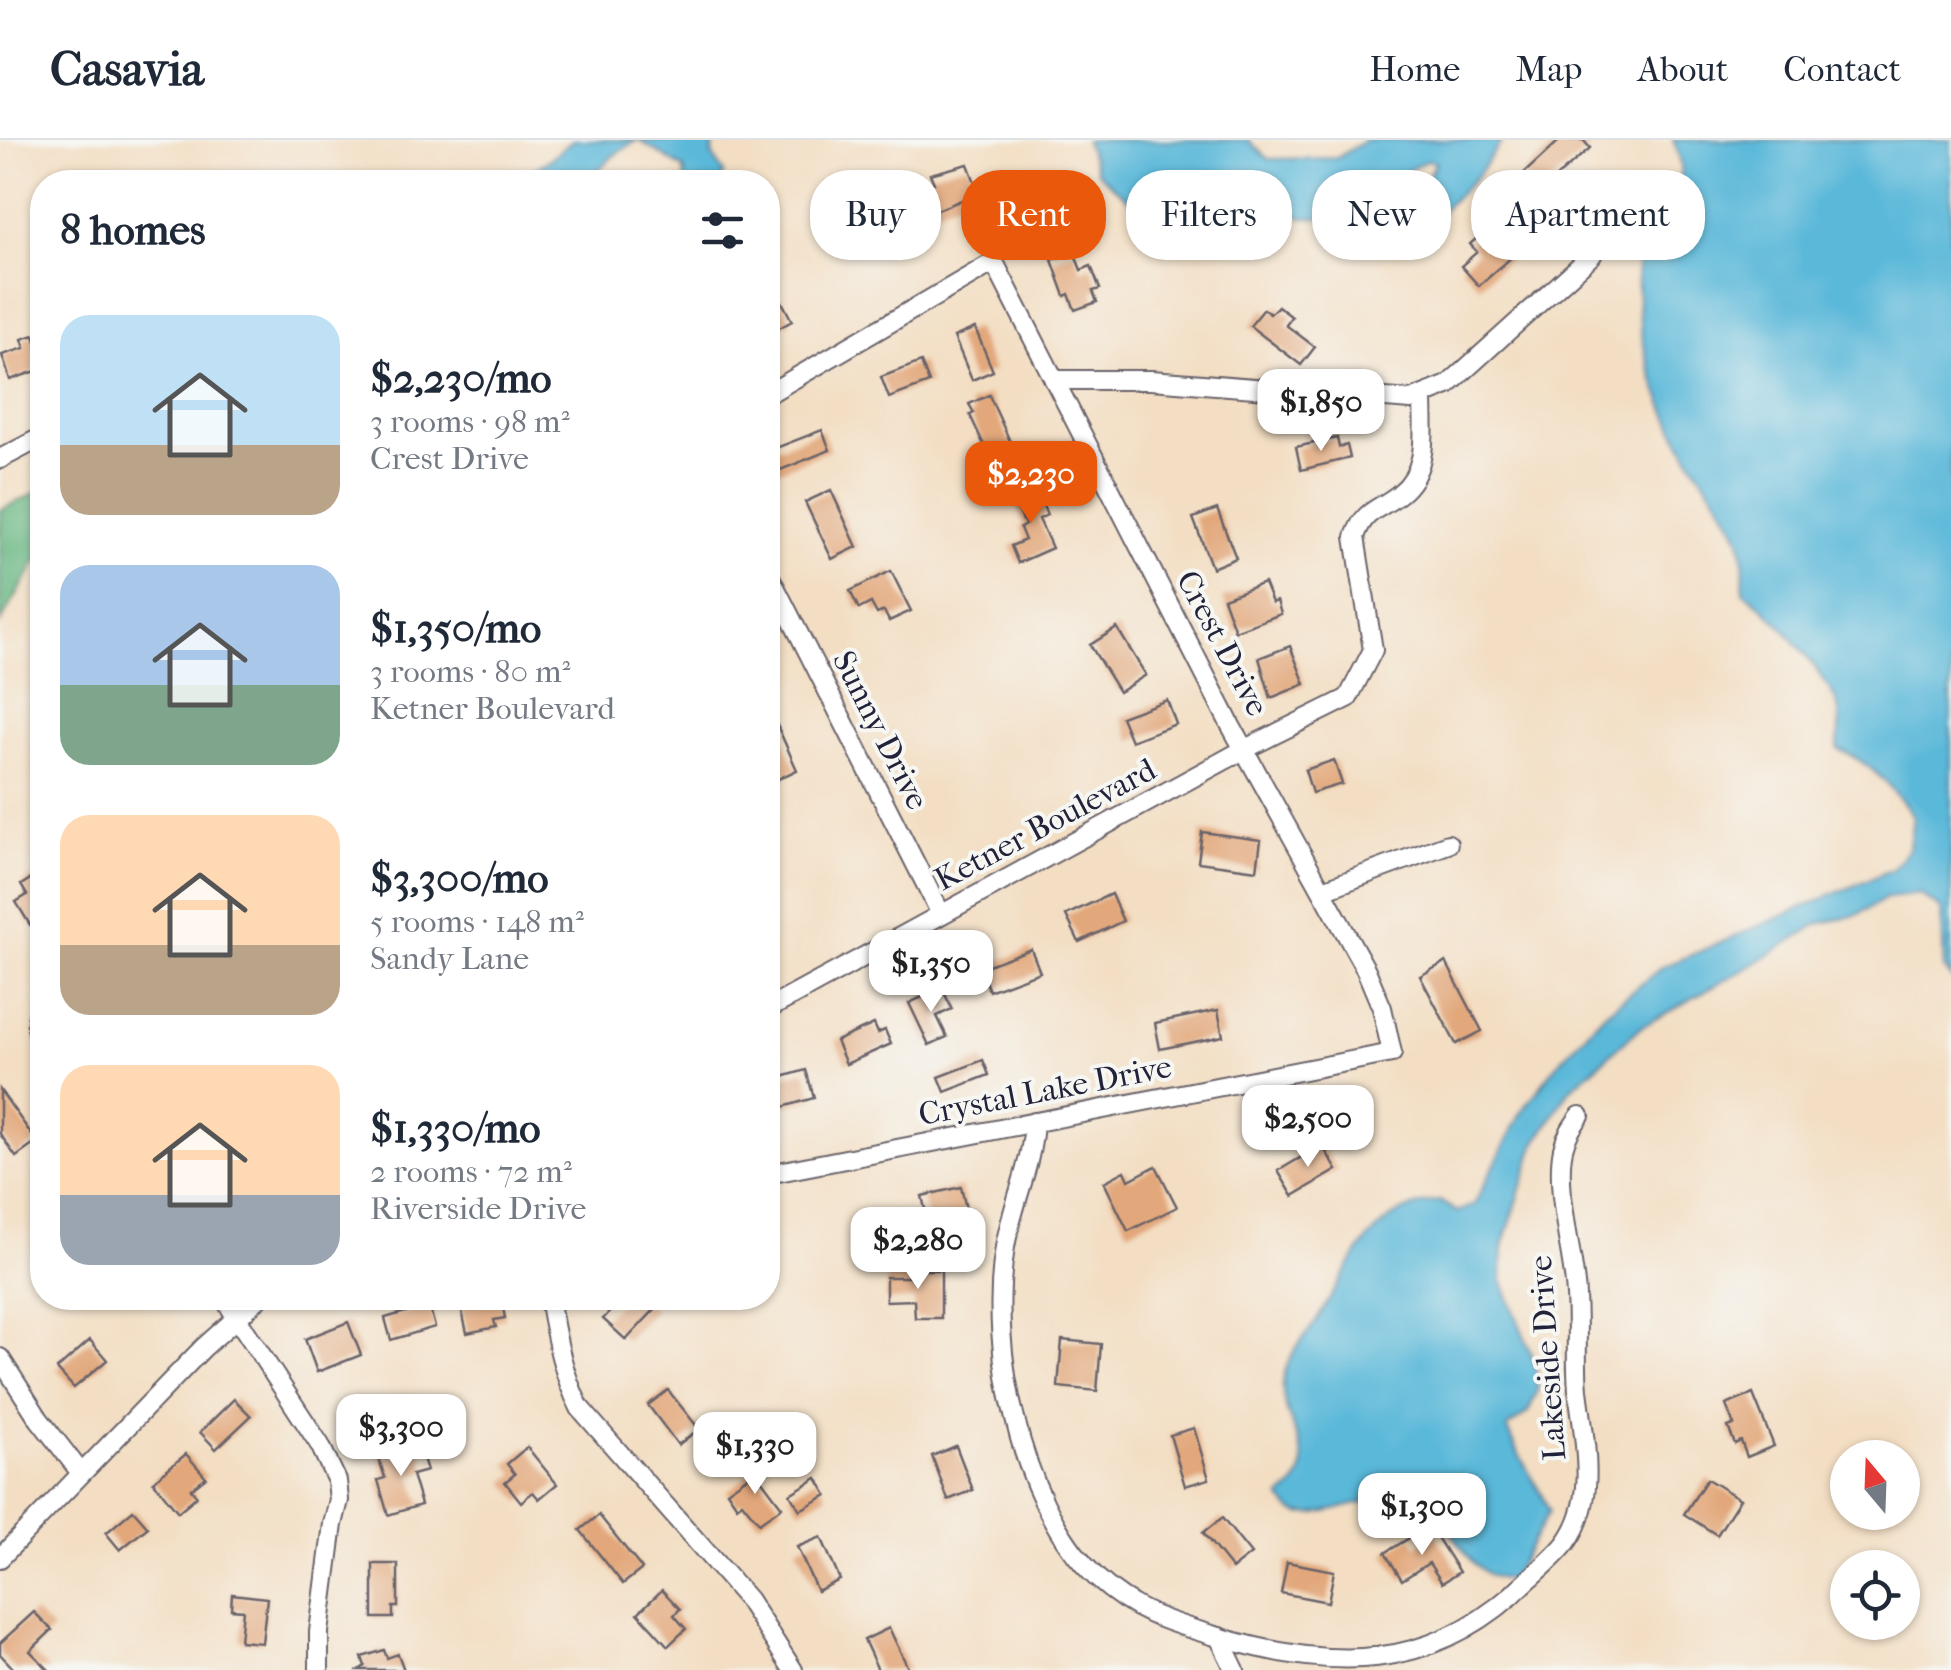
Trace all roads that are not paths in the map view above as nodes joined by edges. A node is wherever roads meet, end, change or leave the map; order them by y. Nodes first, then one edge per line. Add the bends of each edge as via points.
1 (1587, 260) edge
2 (1054, 380) junction
3 (780, 387) edge
4 (1423, 396) junction
5 (30, 443) edge
6 (0, 458) edge
7 (780, 597) edge
8 (1245, 750) junction
9 (1448, 844) dead end
10 (1322, 890) junction
11 (942, 914) junction
12 (780, 1002) edge
13 (1392, 1053) joint
14 (1580, 1116) dead end
15 (1034, 1122) junction
16 (780, 1172) edge
17 (233, 1310) edge
18 (244, 1310) edge
19 (551, 1310) edge
20 (237, 1316) junction
21 (0, 1358) edge
22 (81, 1473) junction
23 (0, 1558) edge
24 (1218, 1637) junction
25 (319, 1670) edge
26 (793, 1670) edge
27 (1235, 1670) edge

1 - 4 street via 1448,386
2 - 3 street, Crest Drive via 994,262
2 - 4 street
2 - 8 street, Crest Drive
4 - 8 street, Ketner Boulevard via 1418,472 1400,494 1360,520 1354,537 1373,650 1348,698
5 - 6 street
7 - 11 street, Sunny Drive
8 - 10 street, Crest Drive
8 - 11 street, Ketner Boulevard
9 - 10 street
10 - 13 street, Crest Drive via 1382,1008
11 - 12 street, Ketner Boulevard
13 - 15 street, Crystal Lake Drive
14 - 24 street, Lakeside Drive via 1568,1132 1562,1174 1587,1494 1568,1541 1498,1611 1435,1651 1339,1664
15 - 16 street, Crystal Lake Drive
15 - 24 street, Lakeside Drive via 1002,1289 1006,1374 1029,1464 1058,1525 1096,1577 1152,1617
17 - 20 street
18 - 20 street
19 - 26 street via 580,1408 748,1600
20 - 22 street
20 - 25 street via 320,1445 336,1482
21 - 22 street
22 - 23 street
24 - 27 street

